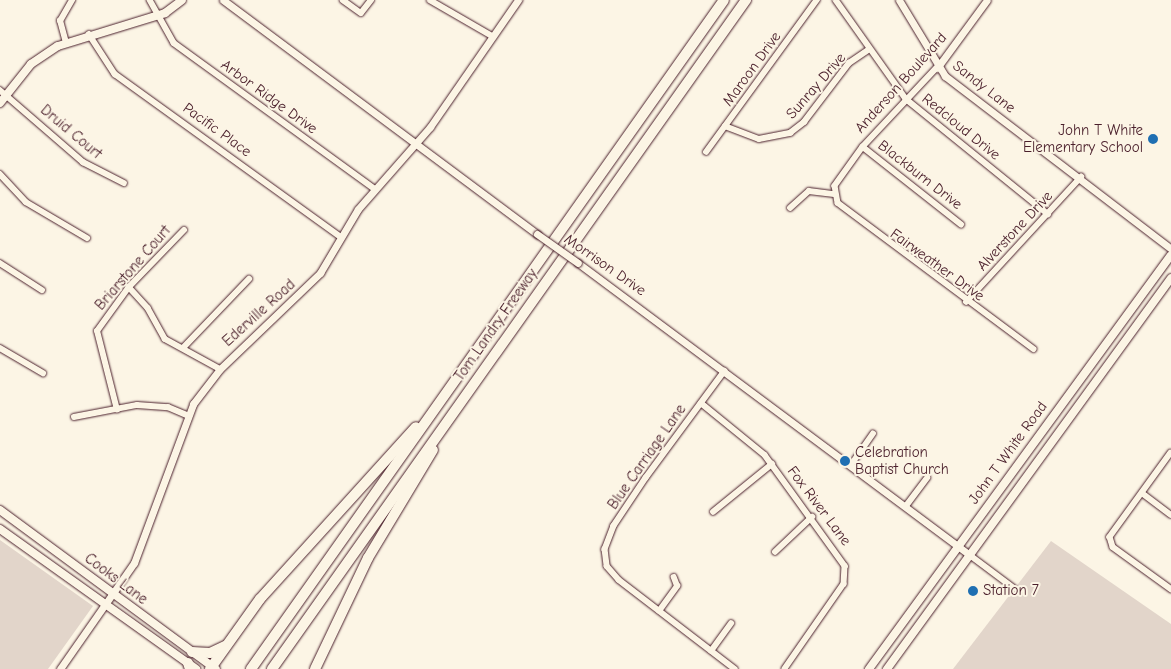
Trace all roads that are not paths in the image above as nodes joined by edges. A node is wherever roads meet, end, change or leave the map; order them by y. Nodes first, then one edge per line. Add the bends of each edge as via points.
1 (72, 0) edge
2 (150, 0) edge
3 (182, 0) edge
4 (223, 0) edge
5 (342, 0) edge
6 (371, 0) edge
7 (430, 0) edge
8 (518, 0) edge
9 (724, 0) edge
10 (746, 0) edge
11 (817, 0) edge
12 (836, 0) edge
13 (899, 0) edge
14 (987, 0) edge
15 (158, 15) junction
16 (89, 34) junction
17 (492, 36) junction
18 (66, 43) junction
19 (868, 50) junction
20 (937, 68) junction
21 (3, 92) edge
22 (906, 99) junction
23 (0, 102) edge
24 (725, 126) junction
25 (417, 142) junction
26 (863, 147) junction
27 (706, 152) dead end
28 (0, 174) edge
29 (1081, 177) junction
30 (124, 183) dead end
31 (375, 190) junction
32 (834, 194) junction
33 (790, 208) dead end
34 (1048, 214) junction
35 (961, 224) dead end
36 (184, 230) dead end
37 (341, 237) junction
38 (87, 238) dead end
39 (1171, 249) edge
40 (1171, 255) edge
41 (0, 263) edge
42 (1171, 278) edge
43 (250, 279) dead end
44 (130, 287) junction
45 (42, 290) dead end
46 (966, 302) junction
47 (184, 347) junction
48 (0, 348) edge
49 (1034, 348) dead end
50 (220, 369) junction
51 (725, 371) junction
52 (43, 373) dead end
53 (450, 389) junction
54 (463, 396) junction
55 (701, 403) junction
56 (117, 410) junction
57 (187, 415) junction
58 (74, 417) dead end
59 (873, 434) dead end
60 (1171, 453) edge
61 (772, 464) junction
62 (851, 465) junction
63 (927, 478) dead end
64 (1142, 493) junction
65 (906, 506) junction
66 (0, 510) edge
67 (713, 512) dead end
68 (1171, 515) edge
69 (812, 517) junction
70 (0, 530) edge
71 (43, 541) junction
72 (958, 546) junction
73 (775, 552) dead end
74 (34, 554) junction
75 (970, 555) junction
76 (674, 578) dead end
77 (1014, 588) dead end
78 (1171, 589) edge
79 (115, 596) junction
80 (107, 606) junction
81 (659, 611) junction
82 (731, 623) dead end
83 (226, 646) junction
84 (711, 651) junction
85 (192, 652) junction
86 (191, 667) edge
87 (212, 668) edge
88 (60, 669) edge
89 (251, 669) edge
90 (272, 669) edge
91 (315, 669) edge
92 (735, 669) edge
93 (784, 669) edge
94 (870, 669) edge
95 (887, 669) edge

1 - 18 street via 60,21
2 - 15 street, Arbor Ridge Drive
3 - 15 main road
4 - 25 street, Morrison Drive
5 - 6 street via 361,13
7 - 17 street
8 - 17 street, Ederville Road
9 - 53 highway, Tom Landry Freeway
10 - 54 highway, Tom Landry Freeway
11 - 24 street, Maroon Drive
12 - 19 street, Redcloud Drive
13 - 20 street, Sandy Lane
14 - 20 street, Anderson Boulevard
15 - 16 main road
15 - 31 street, Arbor Ridge Drive via 174,43
16 - 18 main road
16 - 37 street, Pacific Place via 115,74
17 - 25 street, Ederville Road
18 - 21 main road via 31,64
19 - 22 street, Redcloud Drive
19 - 24 street, Sunray Drive via 849,63 804,122 790,133 759,139
20 - 22 street, Anderson Boulevard
20 - 29 street, Sandy Lane
21 - 23 main road
21 - 30 street, Druid Court via 83,162
22 - 26 street, Anderson Boulevard
22 - 34 street, Redcloud Drive
24 - 27 street, Maroon Drive
25 - 31 street, Ederville Road
25 - 51 street, Morrison Drive, bridge via 536,234
26 - 32 street, Anderson Boulevard
26 - 35 street, Blackburn Drive
28 - 38 street via 26,202
29 - 34 street, Alverstone Drive
29 - 39 street, Sandy Lane
31 - 37 street, Ederville Road
32 - 33 street via 809,191
32 - 46 street, Fairweather Drive via 844,212
34 - 46 street, Alverstone Drive
36 - 44 street, Briarstone Court
37 - 50 street, Ederville Road via 303,294
40 - 72 main road, John T White Road
41 - 45 street
42 - 75 main road, John T White Road
43 - 47 street
44 - 47 street via 148,308 165,340
44 - 56 street, Briarstone Court via 97,331
46 - 49 street, Fairweather Drive
47 - 50 street
48 - 52 street
50 - 57 street, Ederville Road
51 - 55 street, Blue Carriage Lane
51 - 62 street, Morrison Drive
53 - 83 highway via 260,599
53 - 89 highway, Tom Landry Freeway
54 - 90 highway, Tom Landry Freeway
54 - 91 highway via 368,558
55 - 61 street, Fox River Lane via 753,442
55 - 81 street, Blue Carriage Lane via 614,526 605,549 607,564 619,580
56 - 57 street via 154,405
56 - 58 street
57 - 79 street, Ederville Road via 138,554
59 - 62 street
60 - 64 street
61 - 67 street
61 - 69 street, Fox River Lane
62 - 65 street, Morrison Drive
63 - 65 street
64 - 68 street
64 - 78 street via 1110,537 1110,543
65 - 72 street, Morrison Drive
66 - 71 main road, Cooks Lane
69 - 73 street
69 - 93 street, Fox River Lane via 842,558 844,584
70 - 74 main road, Cooks Lane
71 - 74 main road
71 - 79 main road, Cooks Lane
72 - 75 street, Morrison Drive
72 - 94 main road, John T White Road
74 - 80 main road, Cooks Lane
75 - 77 street
75 - 95 main road, John T White Road
76 - 81 street via 677,586
79 - 80 street, Ederville Road
79 - 85 main road, Cooks Lane
80 - 86 main road, Cooks Lane
80 - 88 street, Ederville Road
81 - 84 street
82 - 84 street
83 - 85 highway via 210,653
83 - 87 highway
84 - 92 street
85 - 87 main road, Cooks Lane

